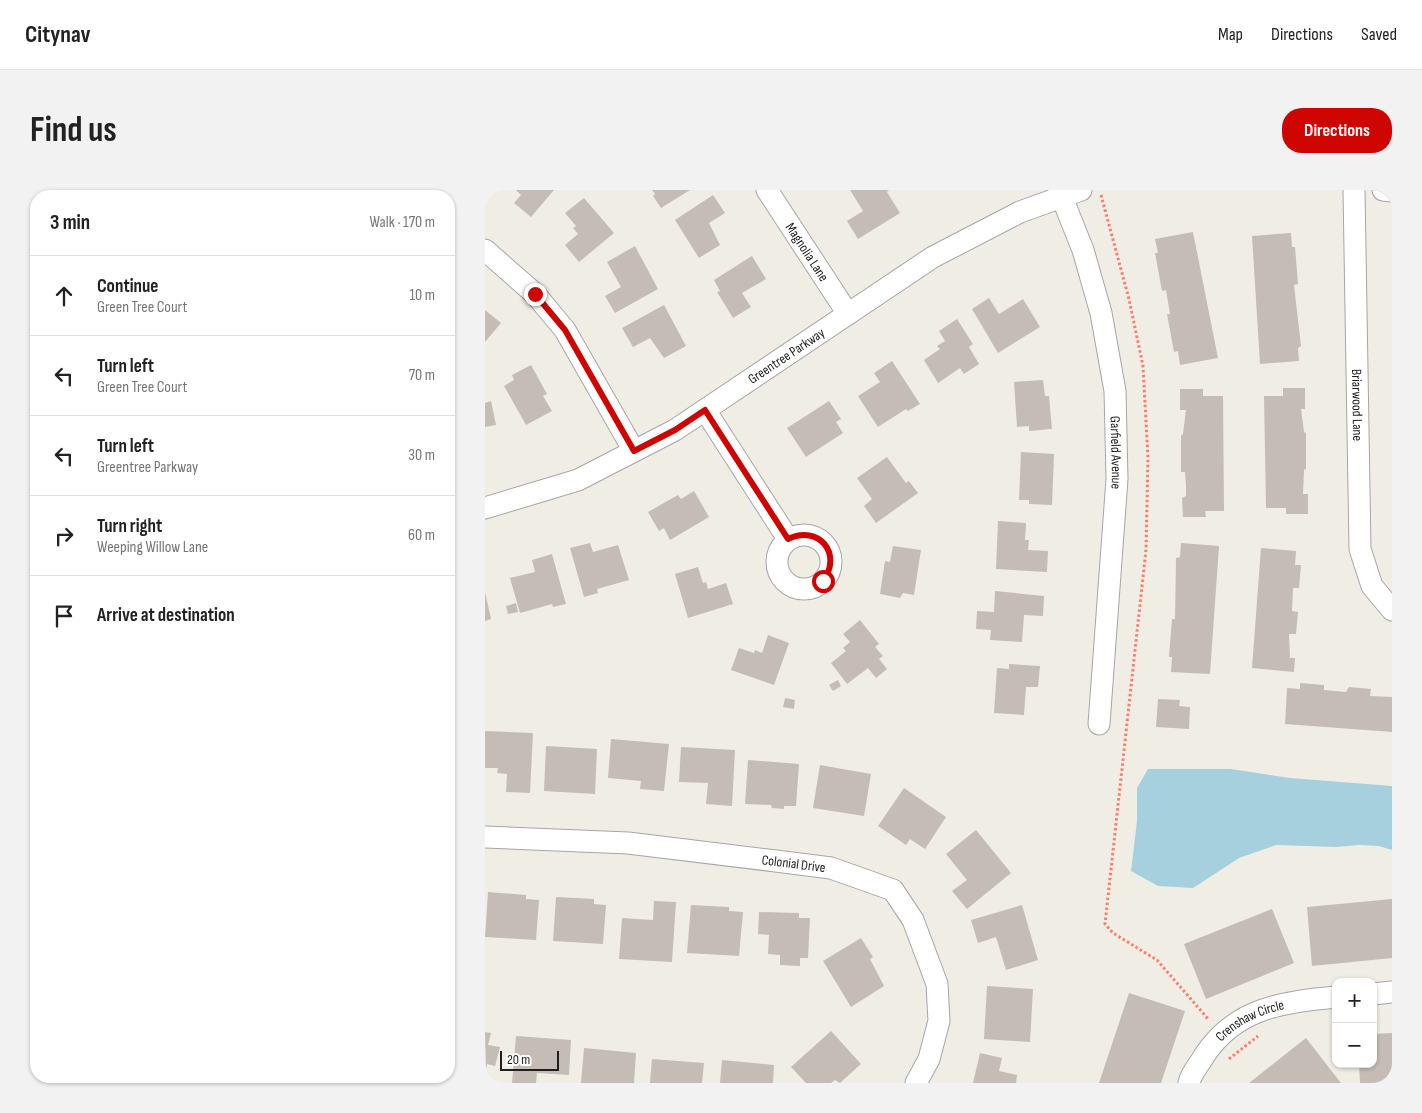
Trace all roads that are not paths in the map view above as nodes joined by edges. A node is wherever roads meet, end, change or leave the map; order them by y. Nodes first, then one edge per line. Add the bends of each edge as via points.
1 (767, 190) edge
2 (1354, 190) edge
3 (1383, 190) edge
4 (1392, 191) edge
5 (1067, 192) edge
6 (485, 250) edge
7 (848, 314) junction
8 (705, 410) junction
9 (634, 451) junction
10 (485, 508) edge
11 (788, 539) dead end
12 (1392, 610) edge
13 (1099, 724) dead end
14 (485, 837) edge
15 (1392, 992) edge
16 (1377, 994) edge
17 (1332, 997) edge
18 (916, 1083) edge
19 (1189, 1083) edge

1 - 7 street, Magnolia Lane
2 - 12 street, Briarwood Lane via 1360,549 1372,586
3 - 4 street
5 - 7 street, Greentree Parkway via 1020,212 933,257
5 - 13 street, Garfield Avenue via 1096,295 1115,391 1117,479
6 - 9 street via 535,294 565,330
7 - 8 street, Greentree Parkway
8 - 9 street, Greentree Parkway
8 - 11 street
9 - 10 street, Greentree Parkway via 578,480
14 - 18 street, Colonial Drive via 628,844 794,863 831,868 893,890 913,920 937,984 939,1021 929,1059
15 - 16 street
17 - 19 street, Crenshaw Circle via 1289,1001 1262,1010 1231,1027 1210,1046

